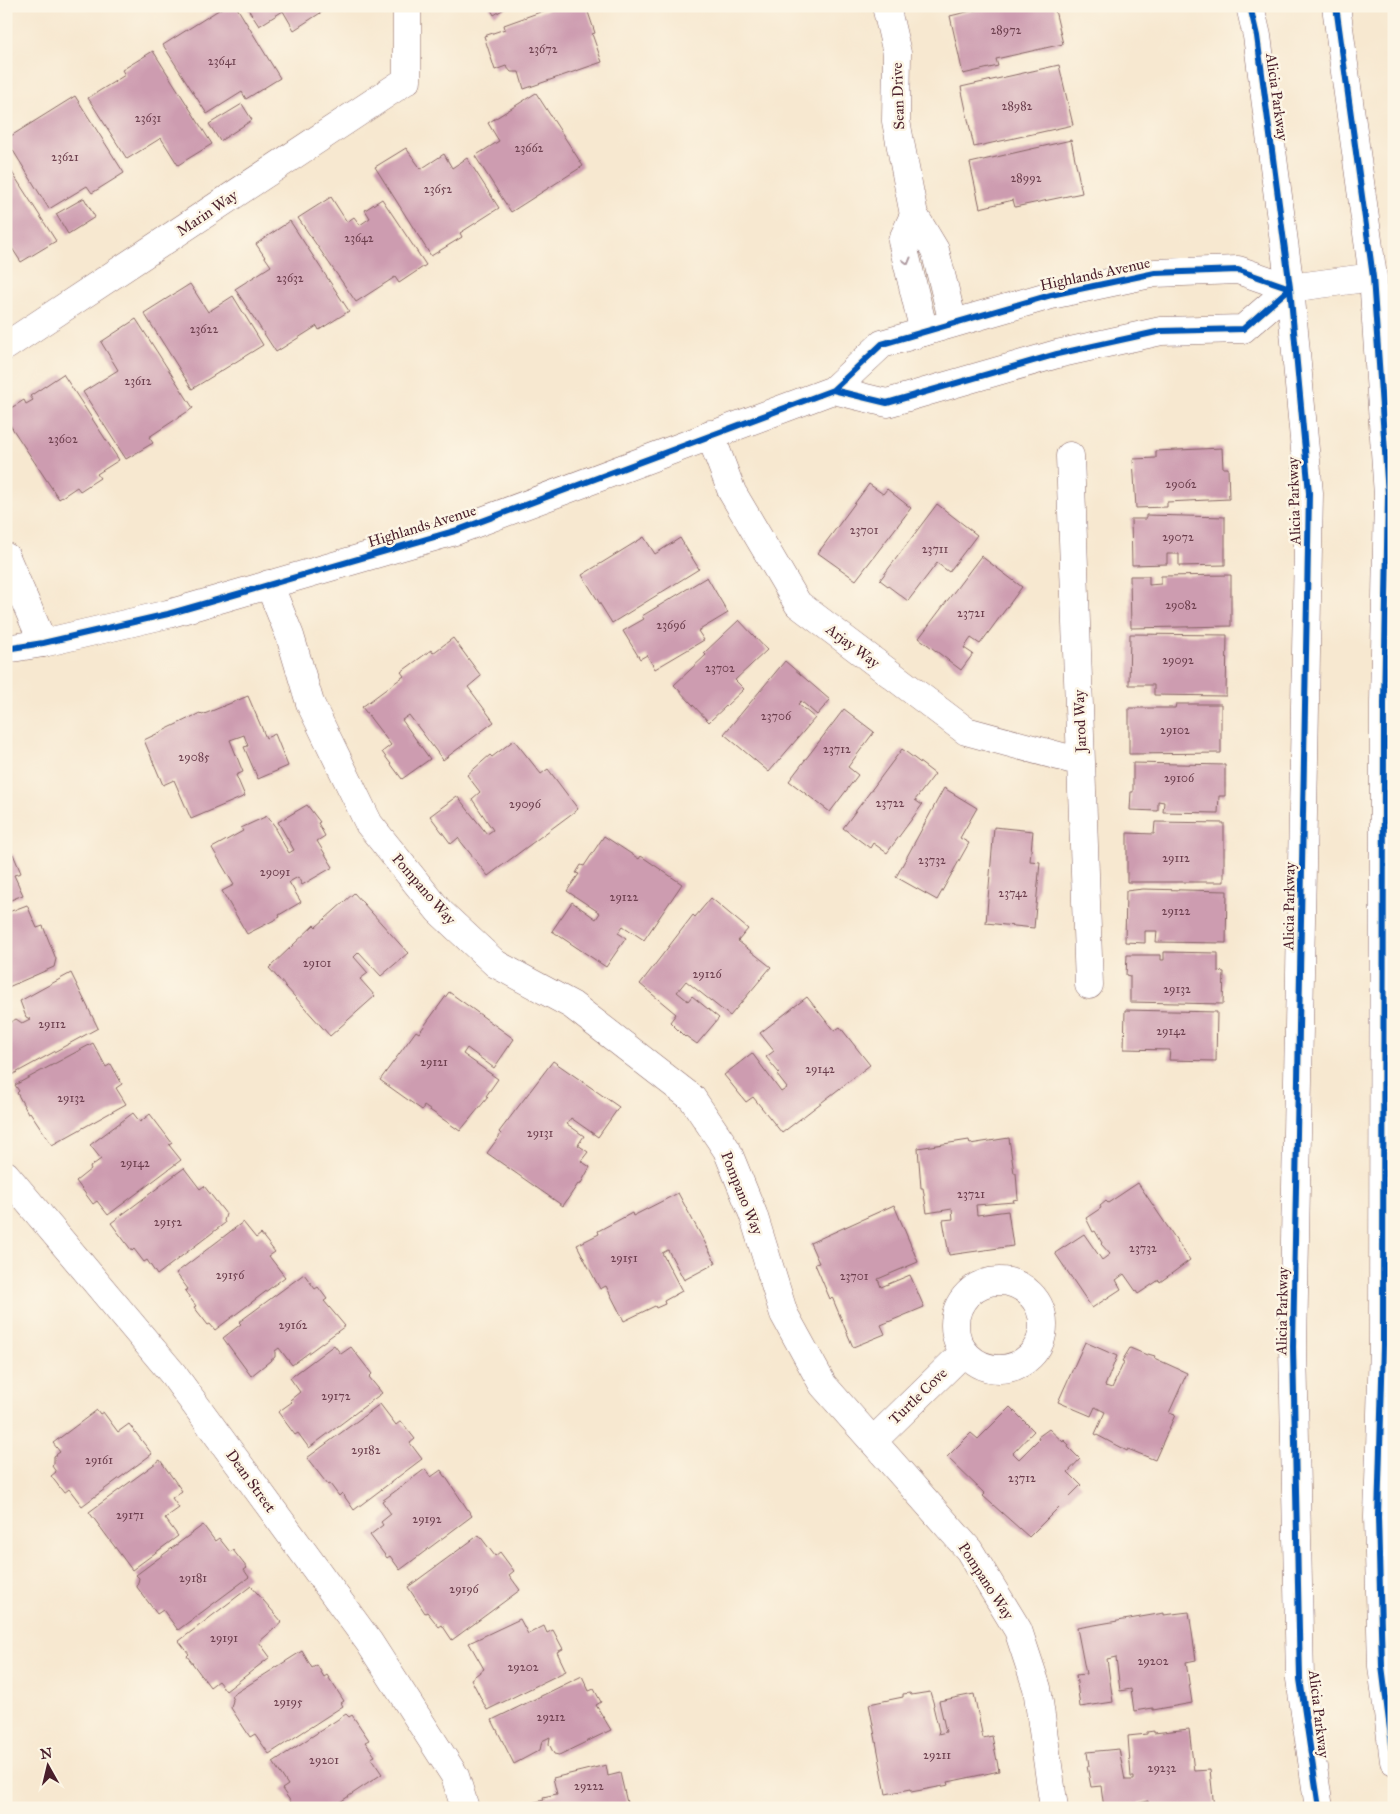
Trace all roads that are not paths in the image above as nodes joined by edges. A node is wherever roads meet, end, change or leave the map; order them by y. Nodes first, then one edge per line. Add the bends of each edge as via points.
1 (407, 6) edge
2 (886, 6) edge
3 (1250, 6) edge
4 (1336, 6) edge
5 (914, 215) junction
6 (1373, 277) junction
7 (1290, 288) junction
8 (953, 322) junction
9 (924, 332) junction
10 (6, 346) edge
11 (833, 390) junction
12 (710, 434) junction
13 (1070, 456) dead end
14 (6, 557) edge
15 (270, 584) junction
16 (43, 643) junction
17 (6, 648) edge
18 (1081, 762) junction
19 (1089, 985) dead end
20 (6, 1175) edge
21 (964, 1352) dead end
22 (873, 1441) junction
23 (1394, 1761) edge
24 (465, 1808) edge
25 (1054, 1808) edge
26 (1319, 1808) edge

1 - 10 main road, Marin Way via 407,80
2 - 5 main road, Sean Drive via 897,53 896,121
3 - 7 main road, Alicia Parkway via 1257,36
4 - 6 main road
5 - 8 main road, Sean Drive via 935,250
5 -> 9 main road via 902,241
6 - 7 main road, Highlands Avenue
6 - 23 main road via 1388,494 1384,704 1384,1345 1378,1517 1382,1666
7 - 8 main road, Highlands Avenue via 1238,270 1155,273 1051,295
7 - 11 main road via 1243,329 1161,331 1057,354 887,404
7 - 26 main road, Alicia Parkway via 1310,493 1294,1357 1300,1679
8 - 9 main road, Highlands Avenue
9 - 11 main road, Highlands Avenue via 882,344
11 - 12 main road, Highlands Avenue
12 - 15 main road, Highlands Avenue via 458,530
12 - 18 main road, Arjay Way via 732,492 798,604 966,731
13 - 18 main road, Jarod Way
14 - 16 main road
15 - 16 main road, Highlands Avenue via 168,614
15 - 22 main road, Pompano Way via 310,703 369,824 439,910 496,964 572,1005 692,1098 727,1150 753,1214 784,1314 823,1385
16 - 17 main road, Highlands Avenue
18 - 19 main road, Jarod Way
20 - 24 main road, Dean Street via 173,1374 369,1642 455,1776
21 - 22 main road, Turtle Cove
22 - 25 main road, Pompano Way via 969,1550 1018,1630 1037,1688

